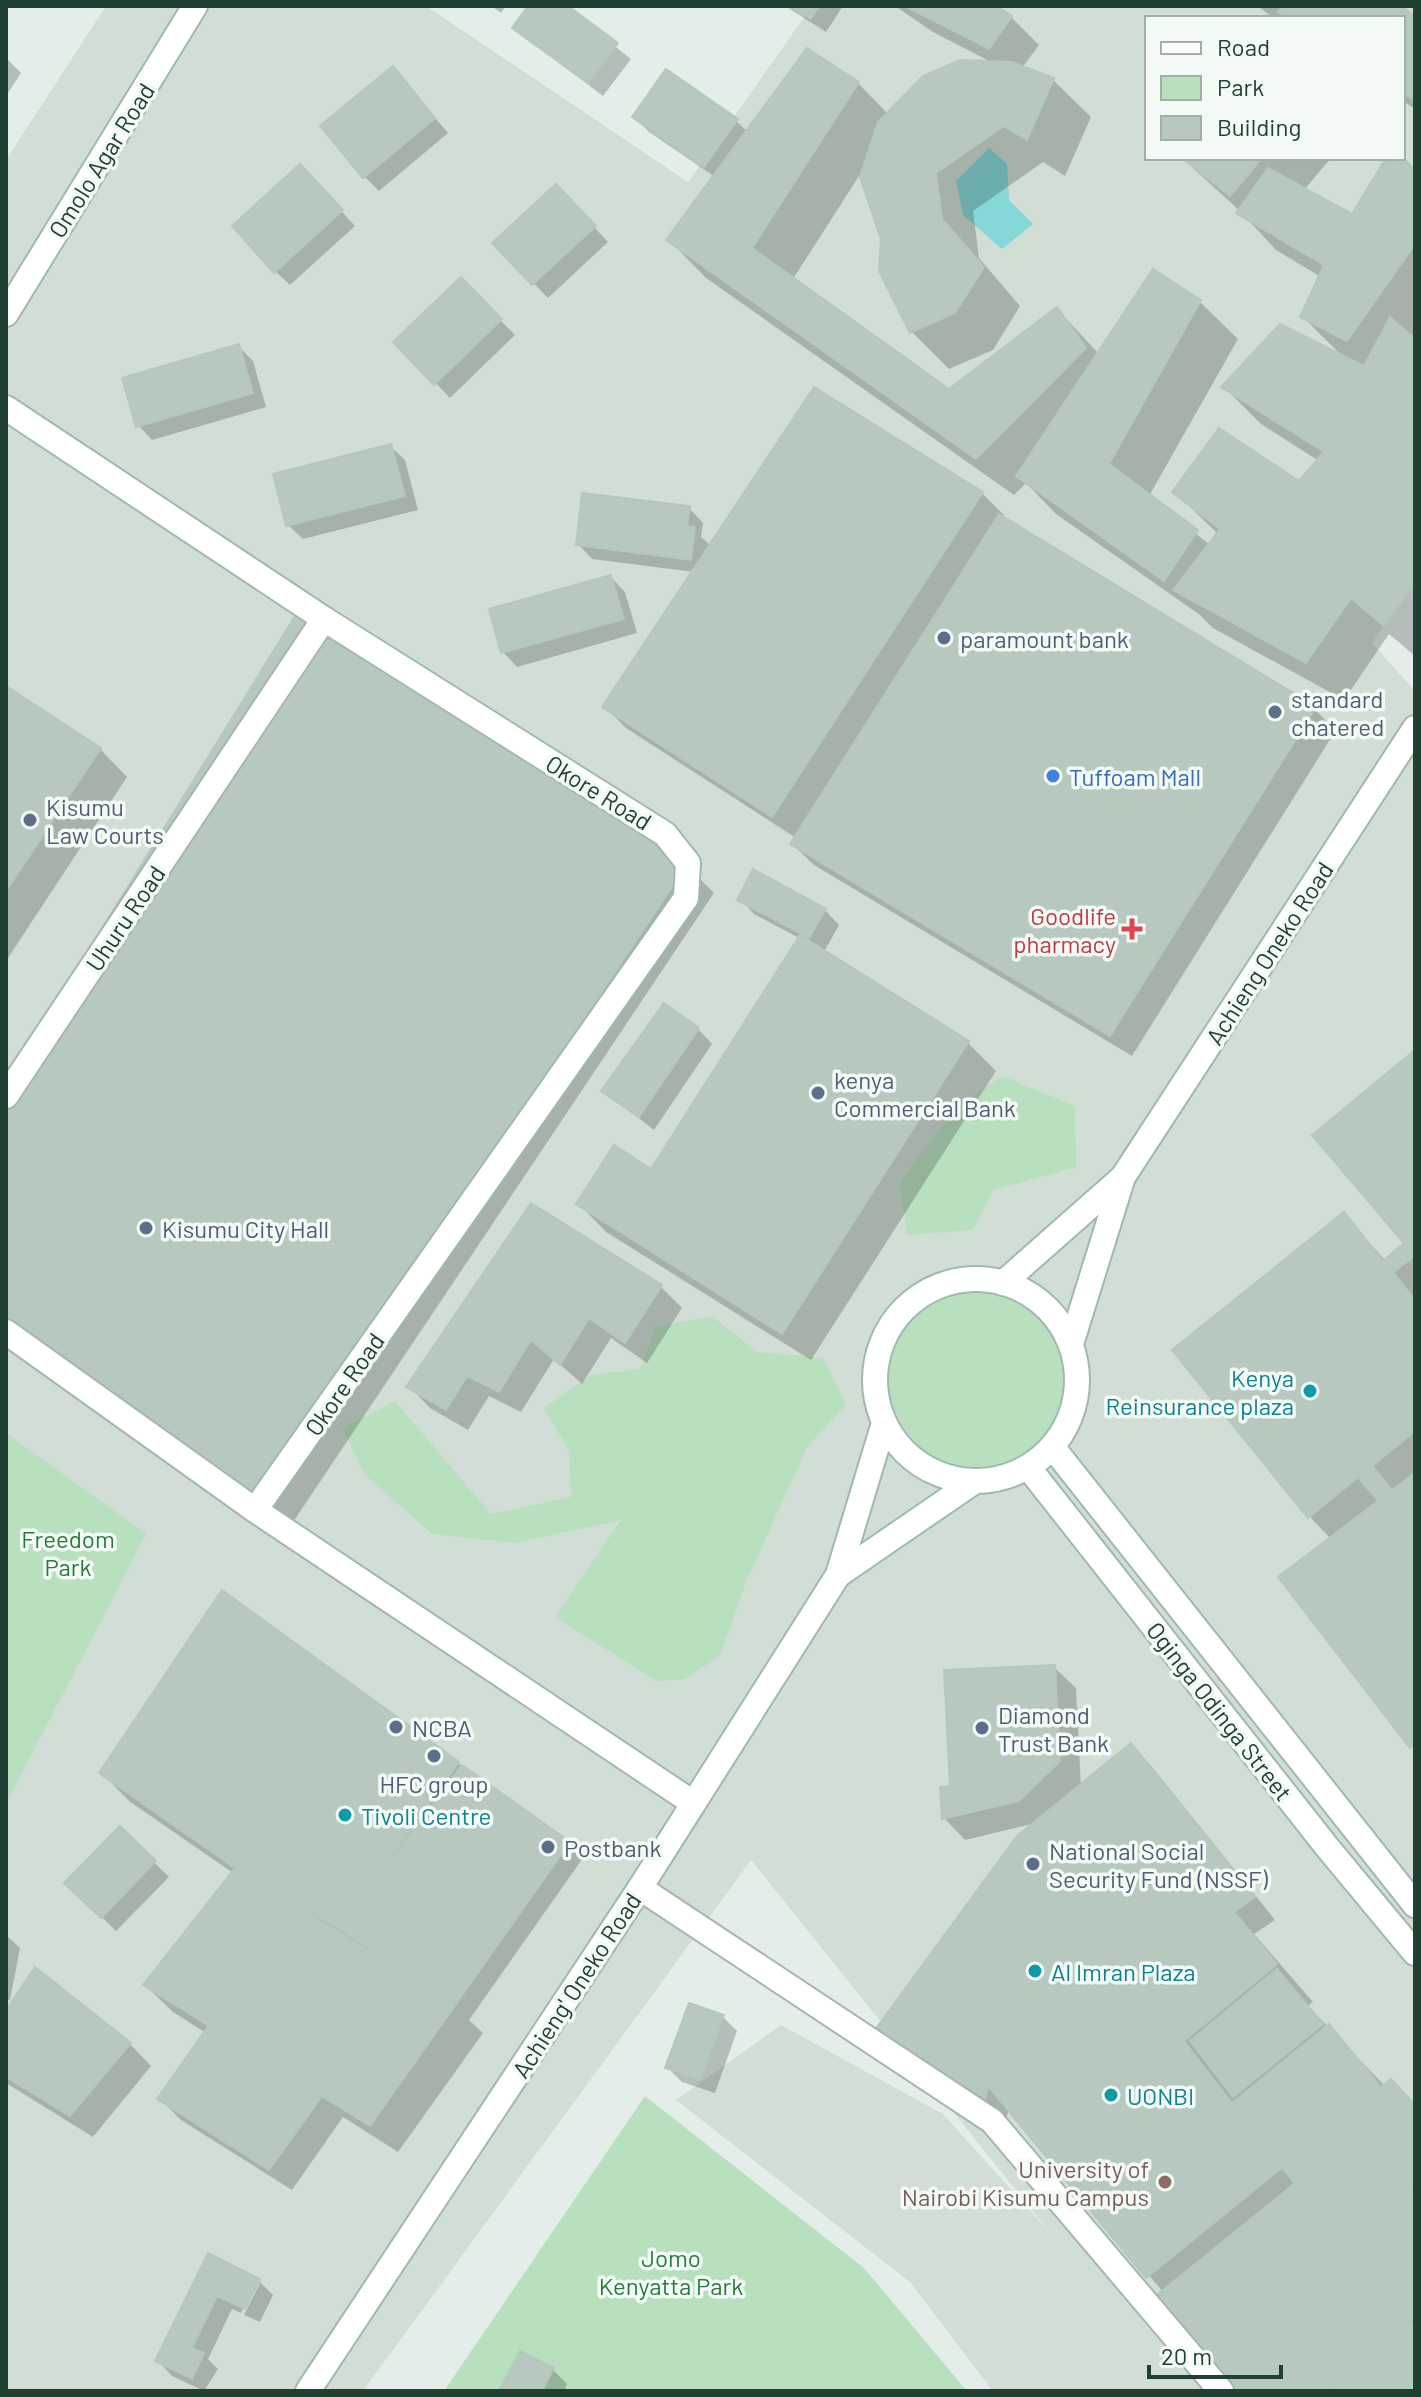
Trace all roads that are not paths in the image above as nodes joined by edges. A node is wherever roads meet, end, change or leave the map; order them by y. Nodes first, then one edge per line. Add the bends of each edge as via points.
1 (195, 6) edge
2 (6, 314) edge
3 (6, 408) edge
4 (324, 619) junction
5 (1415, 728) edge
6 (6, 1096) edge
7 (1123, 1177) junction
8 (1003, 1283) junction
9 (6, 1332) edge
10 (1071, 1344) junction
11 (884, 1423) junction
12 (1054, 1449) junction
13 (1028, 1467) junction
14 (975, 1481) junction
15 (255, 1510) junction
16 (838, 1575) junction
17 (693, 1803) junction
18 (640, 1888) junction
19 (1415, 1905) edge
20 (1415, 1953) edge
21 (308, 2391) edge
22 (1221, 2391) edge

1 - 2 main road, Omolo Agar Road
3 - 4 main road, Okore Road
4 - 6 main road, Uhuru Road
4 - 15 main road, Okore Road via 665,834 688,863 686,898
5 - 7 main road, Achieng Oneko Road
7 - 8 main road, Achieng Oneko Road
7 - 10 main road, Achieng Oneko Road
8 - 10 main road via 1032,1295 1056,1317
8 - 11 main road via 970,1279 938,1286 910,1304 889,1328 875,1381
9 - 15 main road
10 - 12 main road via 1078,1375 1074,1406
11 - 14 main road via 920,1465
11 - 16 main road, Achieng' Oneko Road
12 - 13 main road
12 - 19 main road, Oginga Odinga Street
13 - 14 main road
13 - 20 main road, Oginga Odinga Street
14 - 16 main road, Achieng' Oneko Road
15 - 17 main road
16 - 17 main road, Achieng' Oneko Road
17 - 18 main road, Achieng' Oneko Road
18 - 21 main road, Achieng' Oneko Road
18 - 22 main road via 992,2121

